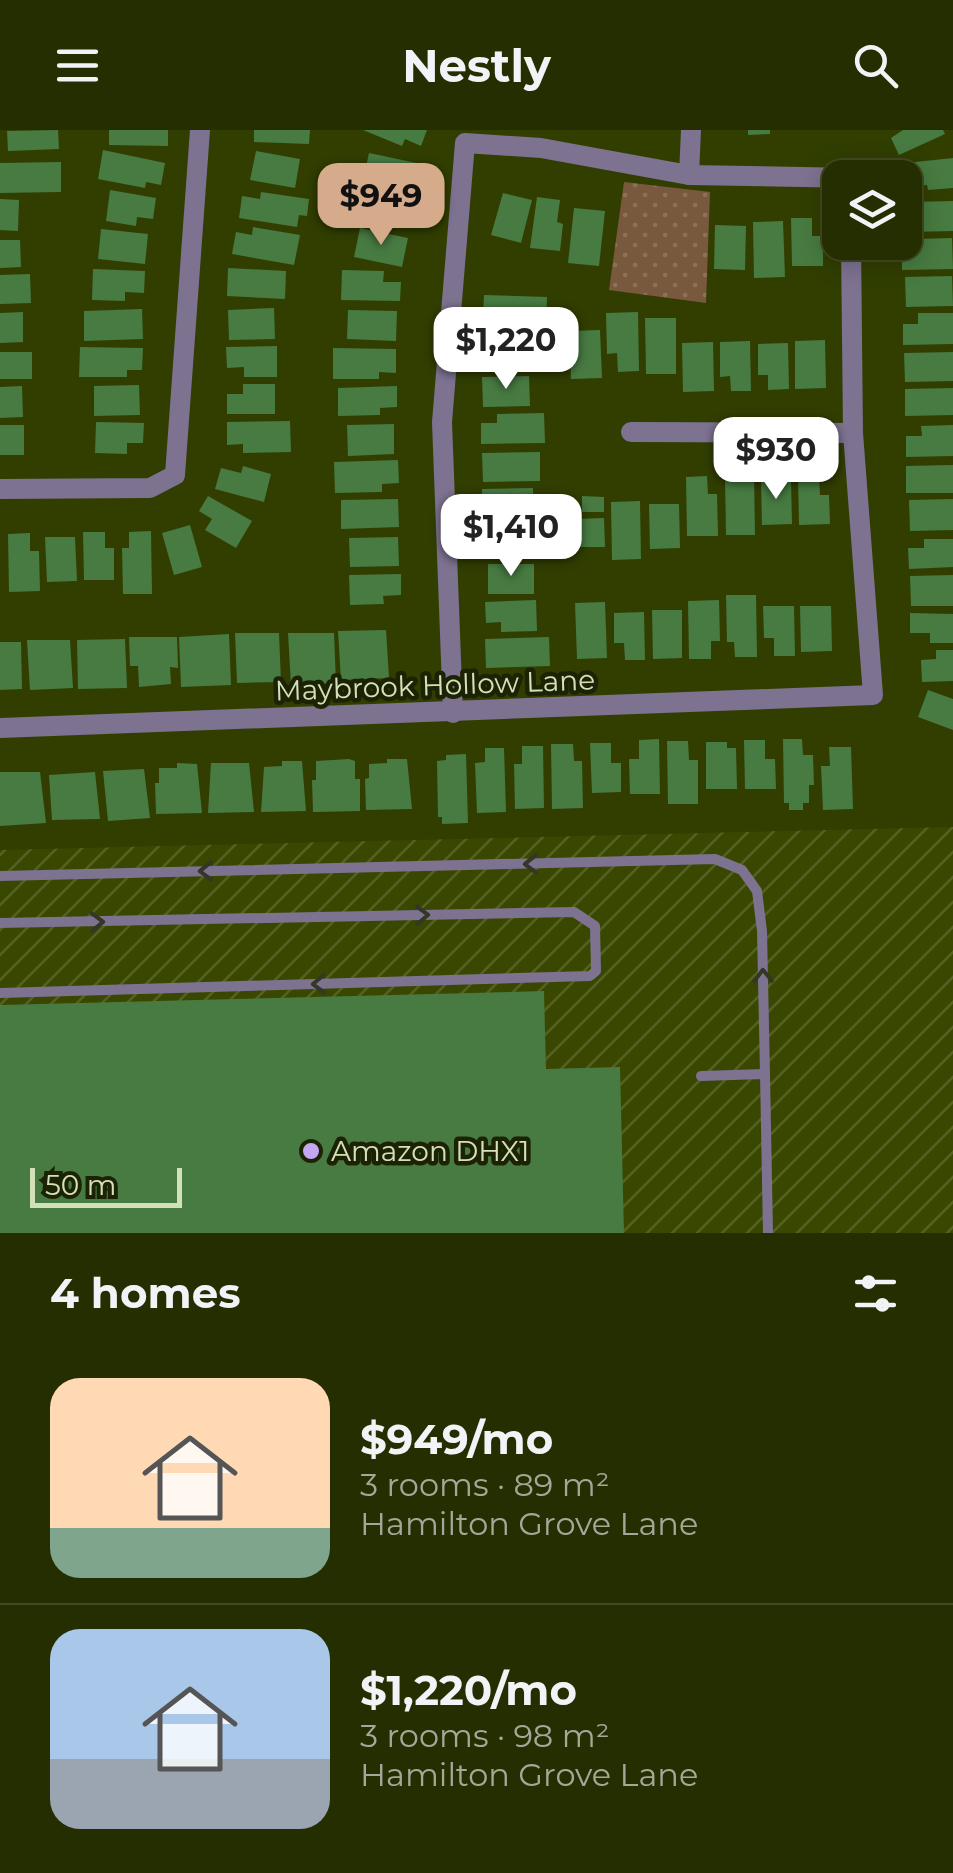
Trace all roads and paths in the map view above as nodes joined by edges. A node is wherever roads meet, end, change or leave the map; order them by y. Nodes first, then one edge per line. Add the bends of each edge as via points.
1 (200, 130) edge
2 (691, 130) edge
3 (689, 175) junction
4 (822, 176) edge
5 (851, 260) edge
6 (631, 432) dead end
7 (852, 433) junction
8 (0, 489) edge
9 (453, 713) junction
10 (0, 728) edge
11 (0, 876) edge
12 (0, 923) edge
13 (0, 994) edge
14 (765, 1074) junction
15 (701, 1076) dead end
16 (768, 1233) edge

1 - 8 street via 174,476 150,488
2 - 3 street
3 - 4 street
3 - 9 street via 542,148 465,143 442,422
5 - 7 street
6 - 7 street
7 - 9 street, Maybrook Hollow Lane via 872,695
9 - 10 street, Maybrook Hollow Lane
14 -> 11 lane via 757,891 742,870 714,859
12 -> 13 lane via 574,912 595,926 596,972
14 - 15 lane
14 - 16 lane

